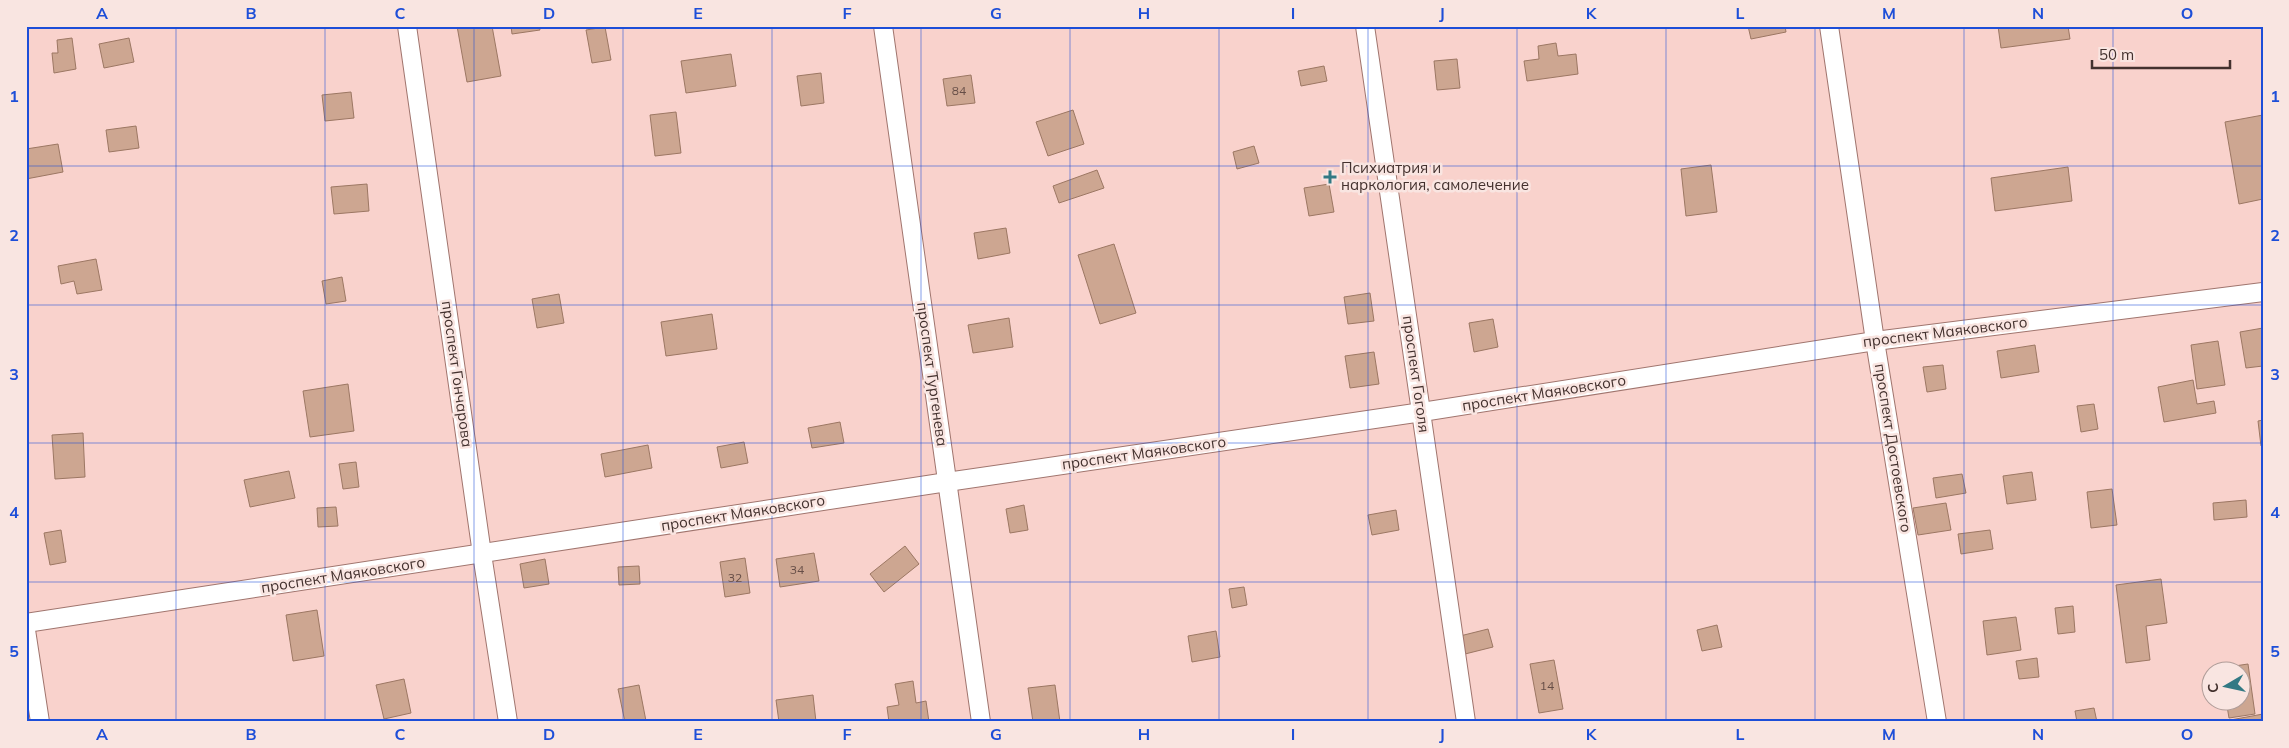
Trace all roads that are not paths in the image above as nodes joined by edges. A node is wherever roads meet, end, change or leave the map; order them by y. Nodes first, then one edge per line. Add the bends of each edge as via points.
1 (407, 26) edge
2 (884, 26) edge
3 (1365, 26) edge
4 (1830, 26) edge
5 (2263, 292) edge
6 (1875, 341) junction
7 (1422, 412) junction
8 (947, 482) junction
9 (482, 554) junction
10 (26, 623) edge
11 (26, 630) edge
12 (40, 722) edge
13 (508, 722) edge
14 (981, 722) edge
15 (1466, 722) edge
16 (1936, 722) edge

1 - 9 street, проспект Гончарова
2 - 8 street, проспект Тургенева
3 - 7 street, проспект Гоголя
4 - 6 street, проспект Достоевского
5 - 6 street, проспект Маяковского
6 - 7 street, проспект Маяковского
6 - 16 street, проспект Достоевского
7 - 8 street, проспект Маяковского
7 - 15 street, проспект Гоголя
8 - 9 street, проспект Маяковского
8 - 14 street, проспект Тургенева
9 - 10 street, проспект Маяковского
9 - 13 street, проспект Гончарова
11 - 12 street

